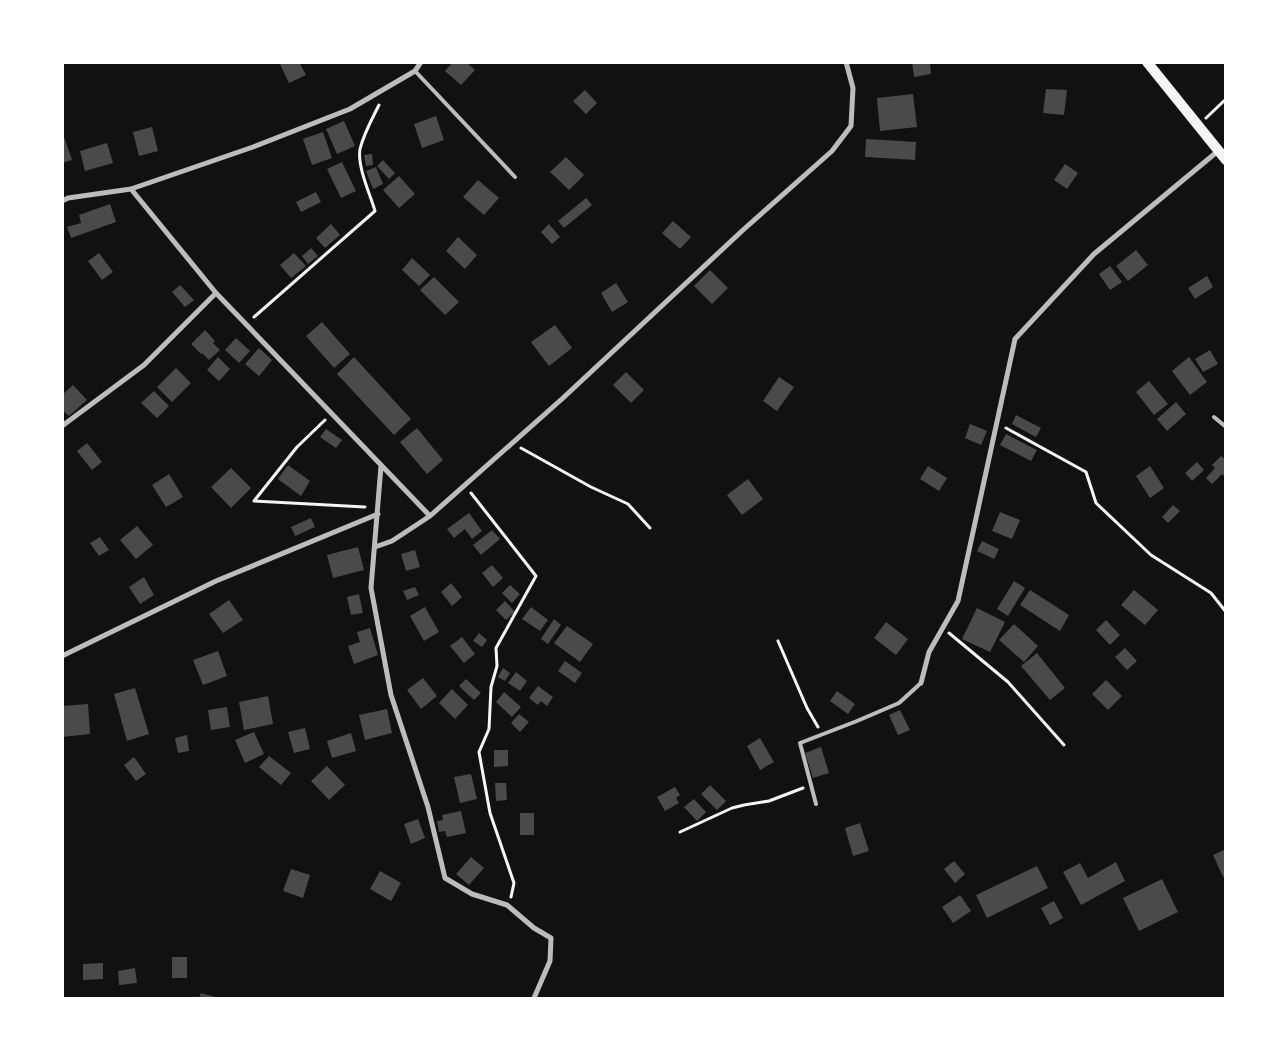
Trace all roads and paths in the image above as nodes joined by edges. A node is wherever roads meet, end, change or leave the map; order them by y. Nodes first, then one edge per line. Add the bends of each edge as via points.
1 (421, 62) edge
2 (846, 62) edge
3 (1147, 62) edge
4 (415, 71) junction
5 (388, 87) junction
6 (1226, 100) edge
7 (1198, 126) junction
8 (1218, 150) junction
9 (1226, 160) edge
10 (515, 177) dead end
11 (132, 189) junction
12 (62, 201) edge
13 (216, 293) junction
14 (246, 324) junction
15 (332, 414) junction
16 (1214, 417) dead end
17 (996, 421) junction
18 (62, 426) edge
19 (1226, 427) edge
20 (512, 443) junction
21 (382, 466) junction
22 (464, 485) junction
23 (378, 511) junction
24 (430, 516) junction
25 (650, 528) dead end
26 (375, 546) junction
27 (1226, 612) edge
28 (943, 628) junction
29 (778, 642) dead end
30 (62, 656) edge
31 (921, 683) joint
32 (822, 734) junction
33 (1064, 745) dead end
34 (811, 786) junction
35 (816, 804) dead end
36 (680, 832) dead end
37 (507, 905) junction
38 (534, 998) edge

1 - 4 street
2 - 20 street via 854,88 851,126 832,151
3 - 7 main road
4 - 5 street
4 - 10 lane
5 - 11 street via 350,109
5 - 14 path via 365,132 360,151 361,167 375,211
6 - 7 path
7 - 8 main road
8 - 9 main road
8 - 17 street via 1094,254 1015,339
11 - 12 street
11 - 13 street
13 - 14 street
13 - 18 street via 144,365
14 - 15 street
15 - 21 street
15 - 23 path via 297,447 254,501
16 - 19 lane
17 - 27 path via 1086,472 1096,503 1151,555 1211,593
17 - 28 street via 958,601
20 - 22 street
20 - 25 path via 628,504
21 - 23 street
21 - 24 street
22 - 24 street
22 - 37 path via 536,576 496,648 497,666 491,688 489,729 479,752 490,813 514,883
23 - 26 street
23 - 30 street via 216,582
24 - 26 street via 392,542
26 - 37 street via 371,588 391,695 428,807 445,878 472,894
28 - 31 street via 929,652
28 - 33 path via 1008,682
29 - 32 path
31 - 32 lane via 899,703
32 - 34 lane via 800,743
34 - 35 lane
34 - 36 path via 769,801 732,808
37 - 38 street via 551,938 550,961

